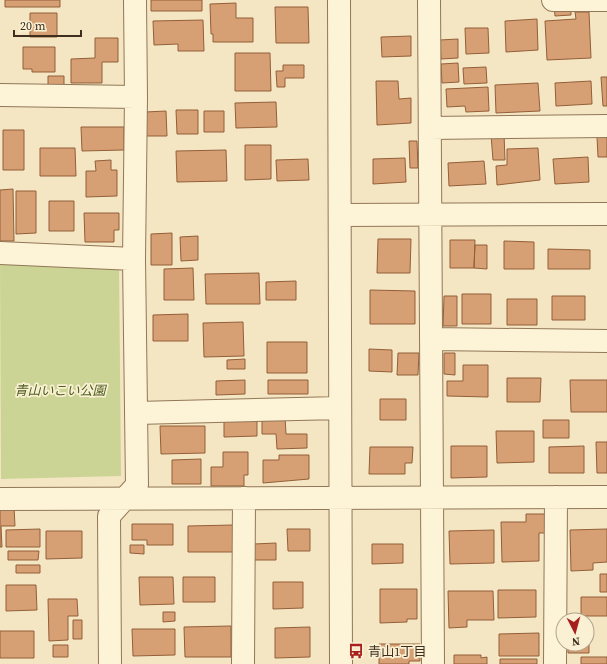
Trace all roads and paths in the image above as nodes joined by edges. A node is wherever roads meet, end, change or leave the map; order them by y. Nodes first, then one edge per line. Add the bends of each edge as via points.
1 (135, 0) edge
2 (339, 0) edge
3 (429, 0) edge
4 (553, 0) edge
5 (567, 0) edge
6 (607, 0) edge
7 (0, 95) edge
8 (136, 97) junction
9 (607, 126) edge
10 (430, 128) junction
11 (607, 214) edge
12 (340, 215) junction
13 (430, 216) junction
14 (0, 253) edge
15 (134, 259) junction
16 (431, 339) junction
17 (607, 341) edge
18 (340, 408) junction
19 (136, 413) junction
20 (340, 497) junction
21 (432, 497) junction
22 (556, 497) junction
23 (607, 497) edge
24 (126, 498) junction
25 (244, 498) junction
26 (0, 499) edge
27 (110, 664) edge
28 (243, 664) edge
29 (341, 664) edge
30 (433, 664) edge
31 (555, 664) edge

1 - 8 street
2 - 12 street
3 - 10 street
4 - 5 street
5 - 6 street
7 - 8 street
8 - 15 street
9 - 10 street
10 - 13 street
11 - 13 street
12 - 13 street
12 - 18 street
13 - 16 street
14 - 15 street
15 - 19 street
16 - 17 street
16 - 21 street
18 - 19 street
18 - 20 street
19 - 24 street via 137,485
20 - 21 street
20 - 25 street
20 - 29 street
21 - 22 street
21 - 30 street
22 - 23 street
22 - 31 street
24 - 25 street
24 - 26 street
24 - 27 street via 109,516
25 - 28 street

